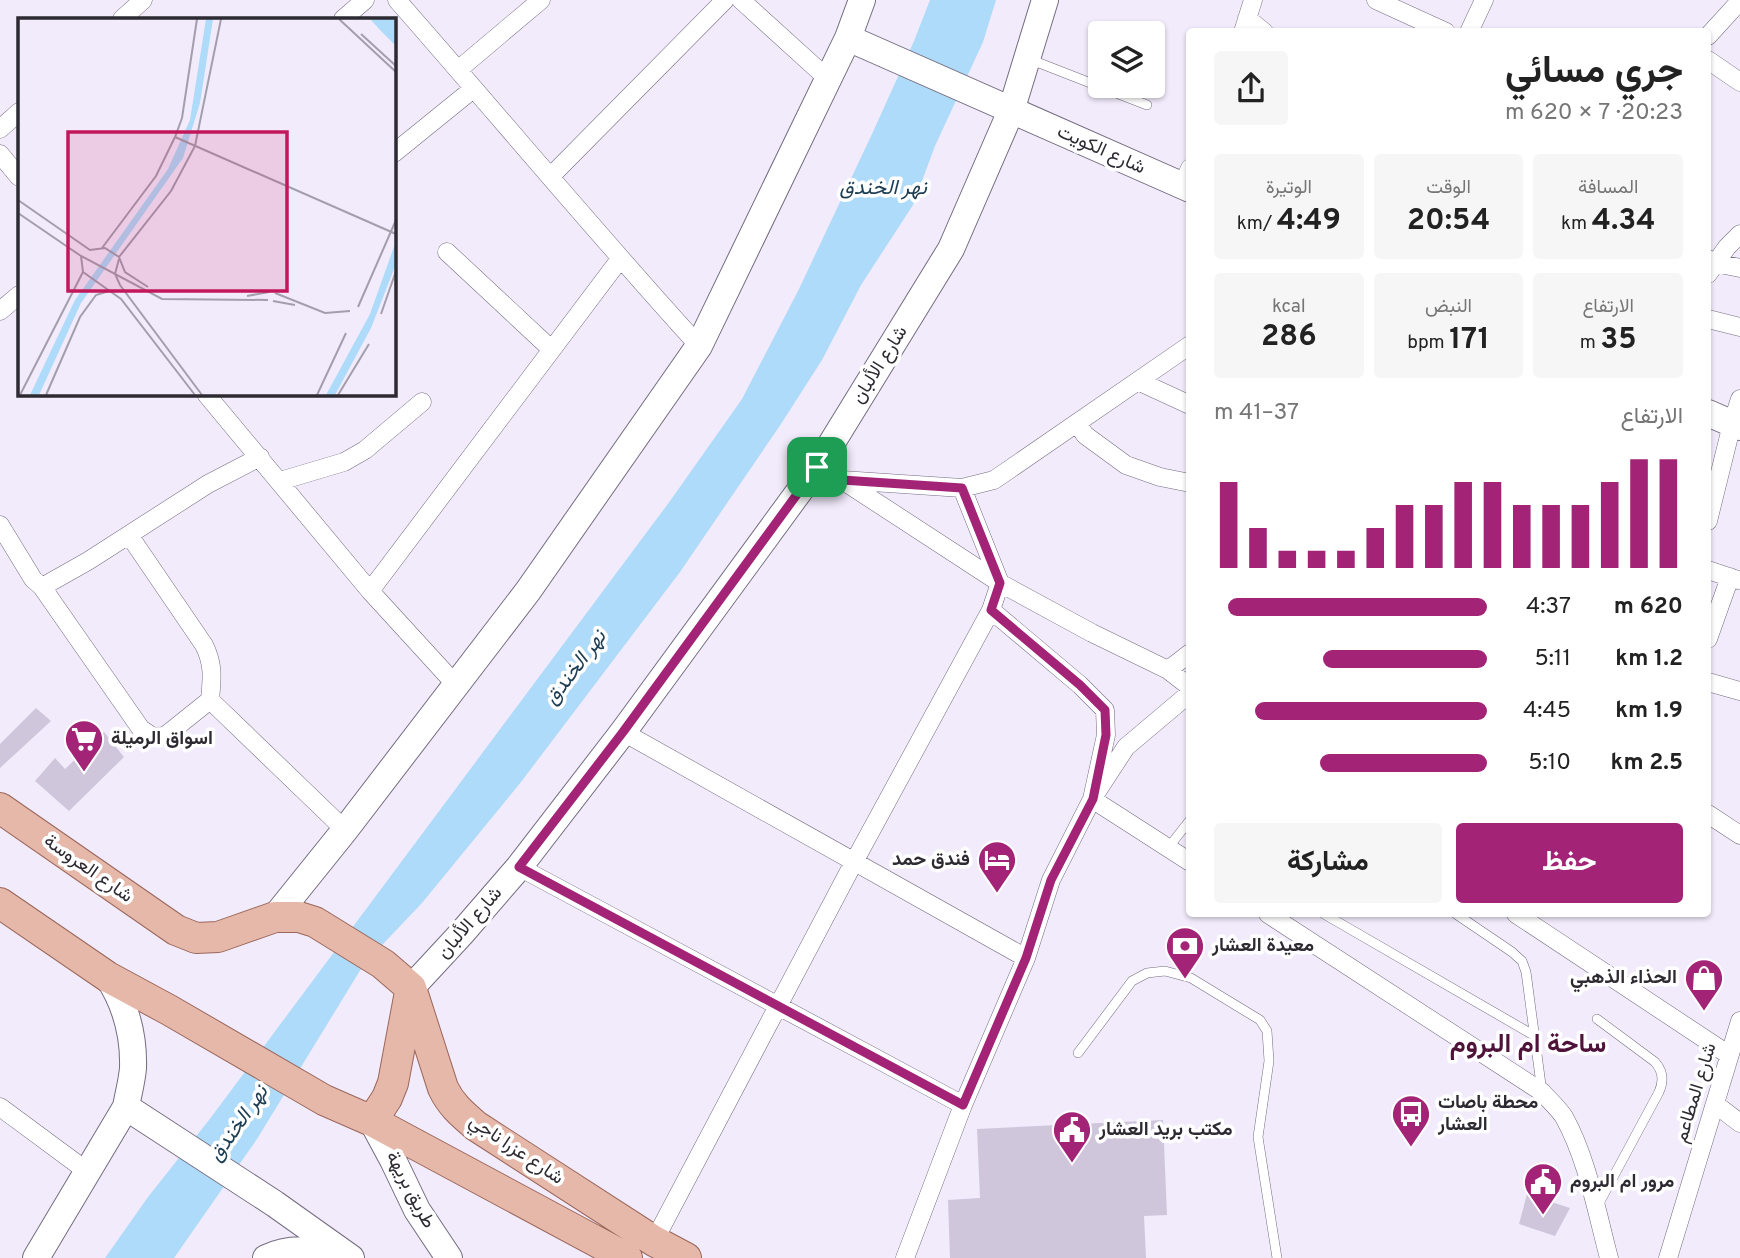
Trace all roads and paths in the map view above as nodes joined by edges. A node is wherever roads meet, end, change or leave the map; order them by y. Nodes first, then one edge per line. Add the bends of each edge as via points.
1 (143, 0) edge
2 (365, 0) edge
3 (397, 0) edge
4 (541, 0) edge
5 (725, 0) edge
6 (741, 0) edge
7 (862, 0) edge
8 (1045, 0) edge
9 (1253, 0) edge
10 (1376, 0) edge
11 (1484, 0) edge
12 (1740, 1) edge
13 (123, 18) edge
14 (344, 18) edge
15 (1245, 25) edge
16 (1437, 28) edge
17 (1471, 28) edge
18 (1711, 33) edge
19 (858, 42) junction
20 (1028, 58) junction
21 (1711, 62) edge
22 (458, 70) junction
23 (828, 79) junction
24 (1740, 82) edge
25 (473, 89) junction
26 (1147, 106) dead end
27 (1002, 107) junction
28 (18, 113) edge
29 (0, 129) edge
30 (396, 151) edge
31 (0, 154) edge
32 (18, 176) edge
33 (551, 176) junction
34 (1186, 181) edge
35 (1740, 234) edge
36 (447, 251) dead end
37 (620, 259) junction
38 (1711, 265) edge
39 (1740, 268) edge
40 (18, 296) edge
41 (0, 311) edge
42 (1711, 320) edge
43 (1740, 327) edge
44 (699, 346) junction
45 (1186, 348) edge
46 (551, 349) junction
47 (1138, 381) junction
48 (208, 396) edge
49 (422, 402) dead end
50 (1186, 403) edge
51 (1730, 416) edge
52 (1077, 423) junction
53 (260, 457) junction
54 (817, 467) junction
55 (842, 480) junction
56 (280, 481) junction
57 (1186, 482) edge
58 (962, 488) junction
59 (1711, 507) edge
60 (0, 525) edge
61 (129, 535) junction
62 (1711, 571) edge
63 (1735, 579) edge
64 (1000, 583) junction
65 (43, 587) junction
66 (370, 591) junction
67 (991, 610) junction
68 (1711, 632) edge
69 (1186, 656) edge
70 (1168, 670) junction
71 (1711, 683) edge
72 (1186, 684) edge
73 (456, 685) junction
74 (1740, 691) edge
75 (1186, 696) edge
76 (210, 700) junction
77 (623, 732) junction
78 (1093, 799) junction
79 (0, 808) edge
80 (1711, 816) edge
81 (1186, 825) edge
82 (345, 830) junction
83 (1740, 835) edge
84 (1168, 848) junction
85 (1186, 859) edge
86 (854, 862) junction
87 (519, 867) junction
88 (0, 903) edge
89 (275, 917) junction
90 (1273, 917) edge
91 (1329, 917) edge
92 (1460, 917) edge
93 (1523, 917) edge
94 (1026, 958) junction
95 (108, 977) junction
96 (411, 988) junction
97 (778, 1006) junction
98 (1597, 1019) dead end
99 (1740, 1021) edge
100 (1535, 1037) junction
101 (1735, 1046) edge
102 (1078, 1053) dead end
103 (1542, 1092) junction
104 (1715, 1104) junction
105 (963, 1105) junction
106 (0, 1107) edge
107 (126, 1107) junction
108 (372, 1121) junction
109 (1740, 1123) edge
110 (88, 1172) junction
111 (1596, 1208) junction
112 (654, 1241) junction
113 (36, 1258) edge
114 (266, 1258) edge
115 (333, 1258) edge
116 (351, 1258) edge
117 (449, 1258) edge
118 (627, 1258) edge
119 (686, 1258) edge
120 (905, 1258) edge
121 (1277, 1258) edge
122 (1609, 1258) edge
123 (1668, 1258) edge

1 - 13 street
2 - 14 street
3 - 22 street
4 - 22 street
5 - 33 street
6 - 23 street
7 - 19 main road
8 - 20 main road, شارع الألبان
9 - 15 street
10 - 16 street
11 - 17 street
12 - 18 street
19 - 23 main road
19 - 27 main road, شارع الكويت
20 - 26 lane
20 - 27 main road, شارع الألبان
21 - 24 street
22 - 25 street
23 - 44 main road
25 - 30 street
25 - 33 street
27 - 34 main road, شارع الكويت
27 - 54 main road, شارع الألبان via 951,249
28 - 29 street
31 - 32 street
33 - 37 street
35 - 38 street
36 - 46 street
37 - 44 street
37 - 46 street
38 - 39 street
40 - 41 street
42 - 43 street
44 - 73 main road via 528,591
45 - 47 street
46 - 66 street
47 - 50 street
47 - 52 street
48 - 53 street
49 - 56 street via 344,462
51 - 59 street
52 - 57 street via 1085,435 1126,465
52 - 58 street via 994,480
53 - 56 street
53 - 61 street
54 - 55 street
54 - 77 main road, شارع الألبان
55 - 58 street
55 - 64 street
56 - 66 street
58 - 64 street
60 - 65 street via 33,579
61 - 65 street
61 - 76 street via 211,658
62 - 63 street
63 - 68 street
64 - 67 street
64 - 70 street
65 - 76 street via 141,729 153,737 165,736
66 - 73 street
67 - 78 street via 1105,710 1106,735
67 - 86 street
69 - 70 street
70 - 72 street
71 - 74 street
73 - 82 main road
75 - 78 street via 1126,747
76 - 82 street
77 - 86 street
77 - 87 main road, شارع الألبان
78 - 84 street
78 - 94 street via 1051,880
79 - 89 main road, شارع العروسة via 176,930 196,938 218,937
80 - 83 street
81 - 84 lane
82 - 89 main road
84 - 85 street
86 - 94 street
86 - 97 street
87 - 96 main road, شارع الألبان
87 - 97 street
88 - 95 main road
89 - 96 main road via 315,922 383,964
90 - 103 street
91 - 100 lane
92 - 100 lane via 1522,961
93 - 101 street
94 - 105 street
95 - 107 main road via 123,1004 132,1044 133,1071
95 - 108 main road, شارع عزرا ناجي via 324,1100
96 - 108 main road via 393,1083
96 - 112 main road, شارع عزرا ناجي via 443,1088 457,1110
97 - 105 street
97 - 112 street
98 - 111 lane via 1655,1062 1663,1080
99 - 101 street, شارع المطاعم
100 - 103 lane
101 - 104 street, شارع المطاعم
102 - 121 lane via 1132,981 1147,973 1165,971 1191,978 1260,1020 1267,1031 1269,1061 1258,1137
103 - 111 street via 1574,1138
104 - 109 street
104 - 123 street, شارع المطاعم
105 - 120 street
106 - 110 street
107 - 110 main road
107 - 116 main road
108 - 117 main road, طريق بريهة via 417,1210
108 - 118 main road, شارع عزرا ناجي
110 - 113 main road
111 - 122 street
112 - 119 main road, شارع عزرا ناجي
114 - 115 main road via 297,1249

